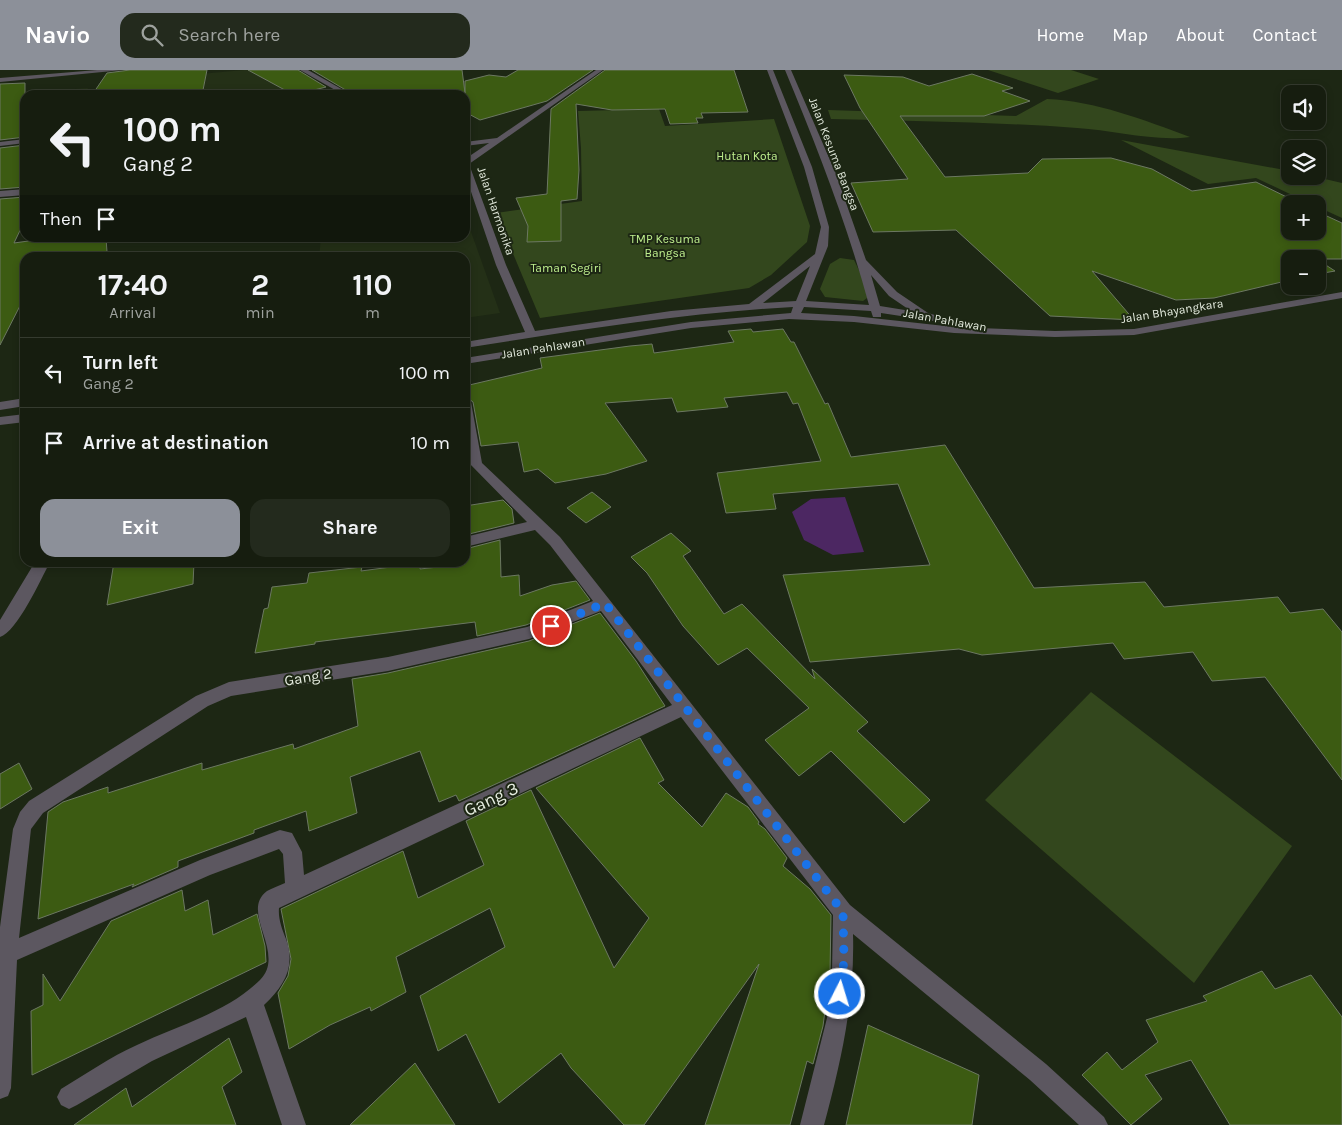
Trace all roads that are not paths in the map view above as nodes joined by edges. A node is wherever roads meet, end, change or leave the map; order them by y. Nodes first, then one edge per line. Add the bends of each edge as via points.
1 (120, 70) edge
2 (303, 70) edge
3 (600, 70) edge
4 (770, 70) edge
5 (788, 70) edge
6 (0, 80) edge
7 (340, 90) edge
8 (801, 123) junction
9 (500, 140) junction
10 (20, 142) edge
11 (470, 143) edge
12 (0, 144) edge
13 (470, 160) edge
14 (470, 176) edge
15 (20, 192) edge
16 (0, 194) edge
17 (479, 198) junction
18 (470, 199) edge
19 (817, 256) junction
20 (861, 259) junction
21 (1342, 295) edge
22 (798, 304) junction
23 (1342, 305) edge
24 (750, 308) junction
25 (873, 308) junction
26 (927, 316) junction
27 (795, 317) junction
28 (880, 322) junction
29 (1004, 330) junction
30 (1134, 332) junction
31 (532, 335) junction
32 (470, 343) edge
33 (470, 360) edge
34 (20, 403) edge
35 (0, 406) edge
36 (20, 419) edge
37 (0, 421) edge
38 (470, 430) edge
39 (538, 524) junction
40 (470, 541) edge
41 (40, 567) edge
42 (605, 603) junction
43 (0, 631) edge
44 (685, 707) junction
45 (295, 889) junction
46 (843, 912) junction
47 (4, 955) edge
48 (252, 1002) junction
49 (0, 1088) edge
50 (68, 1097) dead end
51 (294, 1125) edge
52 (812, 1125) edge
53 (1096, 1125) edge

1 - 6 street
2 - 7 street
3 - 9 street, Jalan Harmonika
4 - 8 street, Jalan Kesuma Bangsa
5 - 8 street, Jalan Kesuma Bangsa
8 - 19 street, Jalan Kesuma Bangsa via 808,168 825,228 823,246
8 - 20 street, Jalan Kesuma Bangsa
9 - 11 street
9 - 13 street, Jalan Harmonika
10 - 12 street
14 - 17 street, Jalan Harmonika
15 - 16 street
17 - 18 street
17 - 31 street, Jalan Harmonika via 501,265
19 - 22 street
19 - 24 street
20 - 25 street, Jalan Kesuma Bangsa
20 - 26 street via 894,294
21 - 30 street, Jalan Bhayangkara
22 - 24 street, Jalan Pahlawan
22 - 25 street, Jalan Pahlawan
22 - 27 street
23 - 30 street via 1147,339
24 - 31 street, Jalan Pahlawan via 640,317
25 - 26 street, Jalan Pahlawan
25 - 28 street, Jalan Kesuma Bangsa
26 - 29 street, Jalan Pahlawan
27 - 28 street, Jalan Pahlawan
27 - 33 street, Jalan Pahlawan via 690,325
28 - 29 street, Jalan Pahlawan via 954,330
29 - 30 street, Jalan Bhayangkara via 1055,334
31 - 32 street, Jalan Pahlawan
34 - 35 street
36 - 37 street
38 - 39 street via 476,464
39 - 40 street
39 - 42 street
41 - 43 street
42 - 44 street
42 - 47 street, Gang 2 via 529,634 388,664 229,689 202,701 36,807 27,818 22,829
44 - 45 street, Gang 3
44 - 46 street
45 - 47 street via 292,852 285,840 280,839
45 - 48 street, Gang 3 via 270,903 268,911 281,957 280,965 275,979
46 - 52 street via 844,960 839,1004
46 - 53 street via 1038,1072
47 - 49 street
48 - 50 street via 195,1032 143,1054
48 - 51 street

